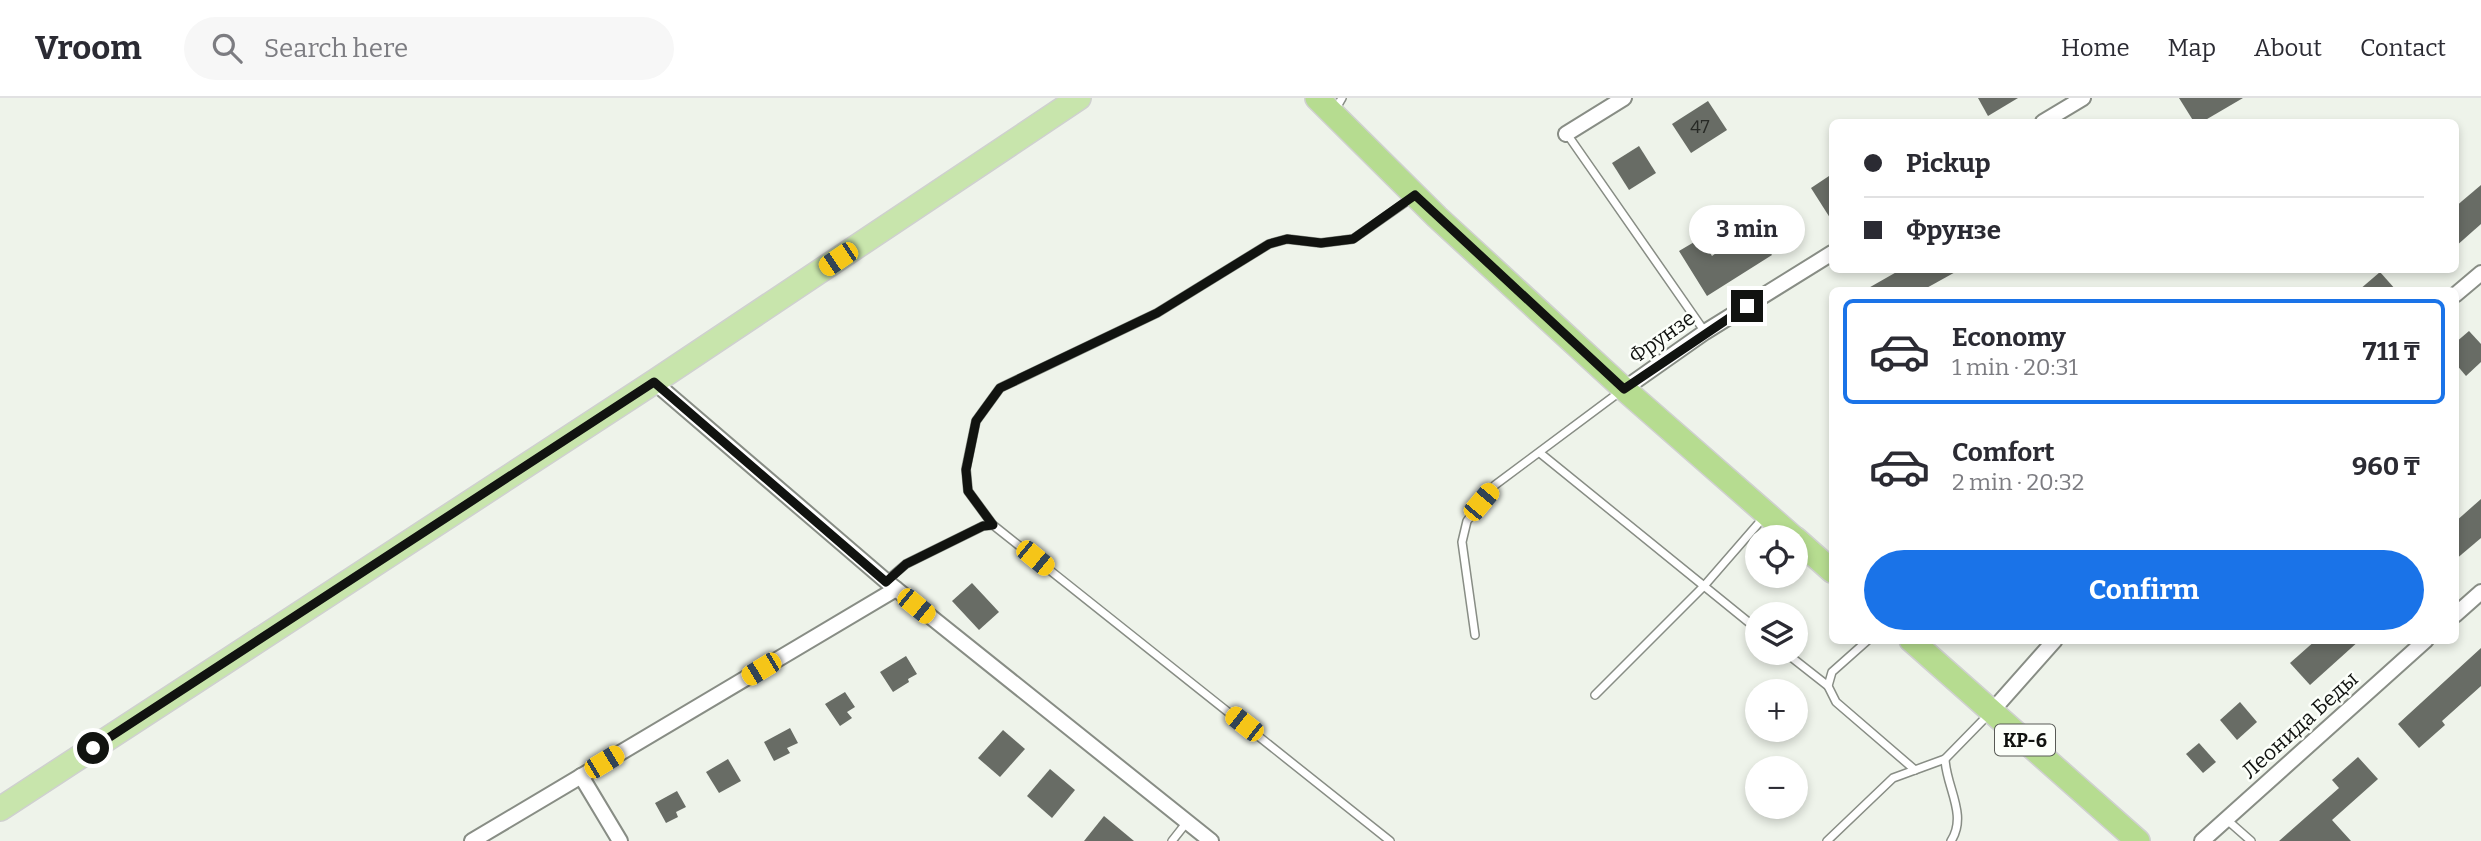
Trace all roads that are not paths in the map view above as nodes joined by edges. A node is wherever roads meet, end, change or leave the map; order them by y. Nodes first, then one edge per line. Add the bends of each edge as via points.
1 (1079, 98) edge
2 (1624, 98) edge
3 (2083, 98) edge
4 (1331, 103) edge
5 (2048, 119) edge
6 (1566, 134) joint
7 (1415, 195) junction
8 (1829, 255) edge
9 (2481, 273) edge
10 (2459, 292) edge
11 (1705, 332) junction
12 (654, 382) junction
13 (1624, 389) junction
14 (1540, 453) junction
15 (1767, 514) junction
16 (993, 525) junction
17 (1779, 525) edge
18 (1808, 550) edge
19 (1829, 568) edge
20 (891, 585) junction
21 (1704, 586) junction
22 (2481, 592) edge
23 (2459, 611) edge
24 (1745, 619) edge
25 (1475, 635) dead end
26 (1864, 644) edge
27 (1916, 644) edge
28 (2051, 644) edge
29 (2422, 644) edge
30 (1801, 665) edge
31 (1828, 687) junction
32 (1595, 695) dead end
33 (1992, 711) junction
34 (1945, 759) junction
35 (1915, 770) junction
36 (581, 776) junction
37 (0, 809) edge
38 (2226, 818) junction
39 (1187, 822) junction
40 (472, 841) edge
41 (620, 841) edge
42 (1171, 841) edge
43 (1211, 841) edge
44 (1390, 841) edge
45 (1827, 841) edge
46 (1951, 841) edge
47 (2138, 841) edge
48 (2202, 841) edge
49 (2251, 841) edge

1 - 12 main road
2 - 6 street
3 - 5 street
4 - 7 highway
6 - 11 lane
7 - 13 highway
7 - 16 lane via 1353,239 1321,243 1287,239 1269,244 1157,313 1000,388 976,421 966,470 968,491
8 - 11 street, Фрунзе
9 - 10 street
11 - 13 street, Фрунзе
12 - 20 street
12 - 37 main road
13 - 14 lane
13 - 15 highway
14 - 21 lane
14 - 25 lane via 1495,485 1467,520 1462,542
15 - 17 highway
15 - 21 lane
16 - 20 lane via 906,564
16 - 44 lane
18 - 19 highway
20 - 36 street
20 - 39 street
21 - 24 lane
21 - 32 lane
22 - 23 street
26 - 31 lane via 1832,672
27 - 33 highway, KP-6
28 - 33 street
29 - 38 street, Леонида Беды
30 - 31 lane
31 - 35 lane via 1836,702
33 - 34 lane
33 - 47 highway, KP-6
34 - 35 lane
34 - 46 lane via 1959,818
35 - 45 lane via 1893,778
36 - 40 street
36 - 41 street
38 - 48 street, Леонида Беды
38 - 49 lane
39 - 42 lane
39 - 43 street

